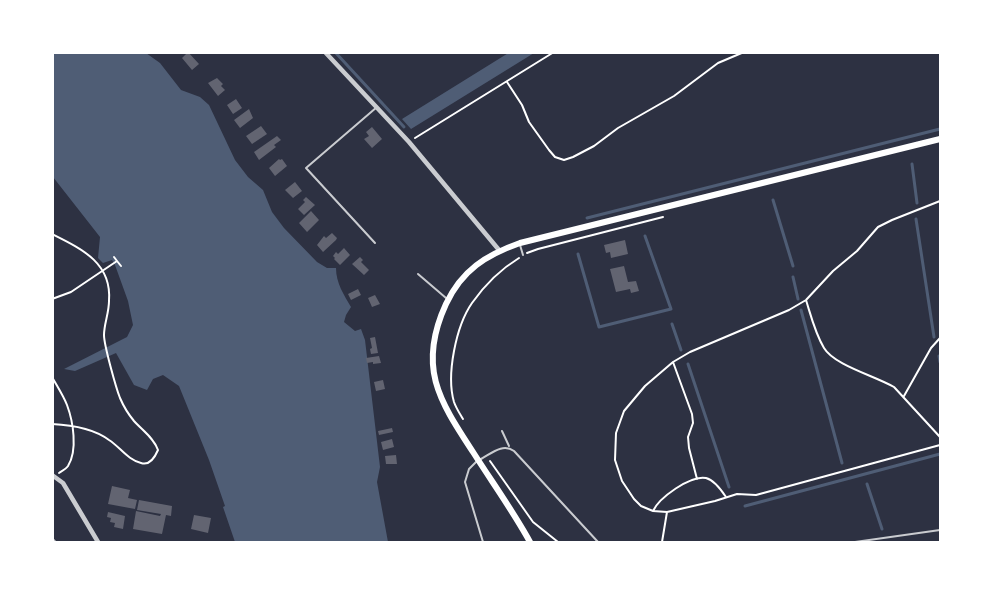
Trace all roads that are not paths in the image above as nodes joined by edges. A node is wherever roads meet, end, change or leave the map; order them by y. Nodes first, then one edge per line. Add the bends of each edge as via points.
1 (325, 52) edge
2 (376, 107) junction
3 (940, 139) edge
4 (375, 243) dead end
5 (520, 243) junction
6 (499, 250) junction
7 (523, 255) road end
8 (418, 274) dead end
9 (448, 300) junction
10 (502, 432) dead end
11 (509, 446) junction
12 (478, 460) junction
13 (54, 476) edge
14 (940, 530) edge
15 (98, 542) edge
16 (483, 542) edge
17 (530, 542) edge
18 (598, 542) edge
19 (855, 542) edge

1 - 2 street
2 - 4 lane via 306,168
2 - 6 street
3 - 5 main road
5 - 6 main road
5 - 7 lane
6 - 9 main road via 471,270
8 - 9 lane
9 - 12 main road via 440,316 432,350 433,367 437,388 450,416
10 - 11 lane
11 - 12 lane
11 - 18 lane
12 - 16 lane via 469,469 465,482
12 - 17 main road
13 - 15 street via 63,483
14 - 19 lane

